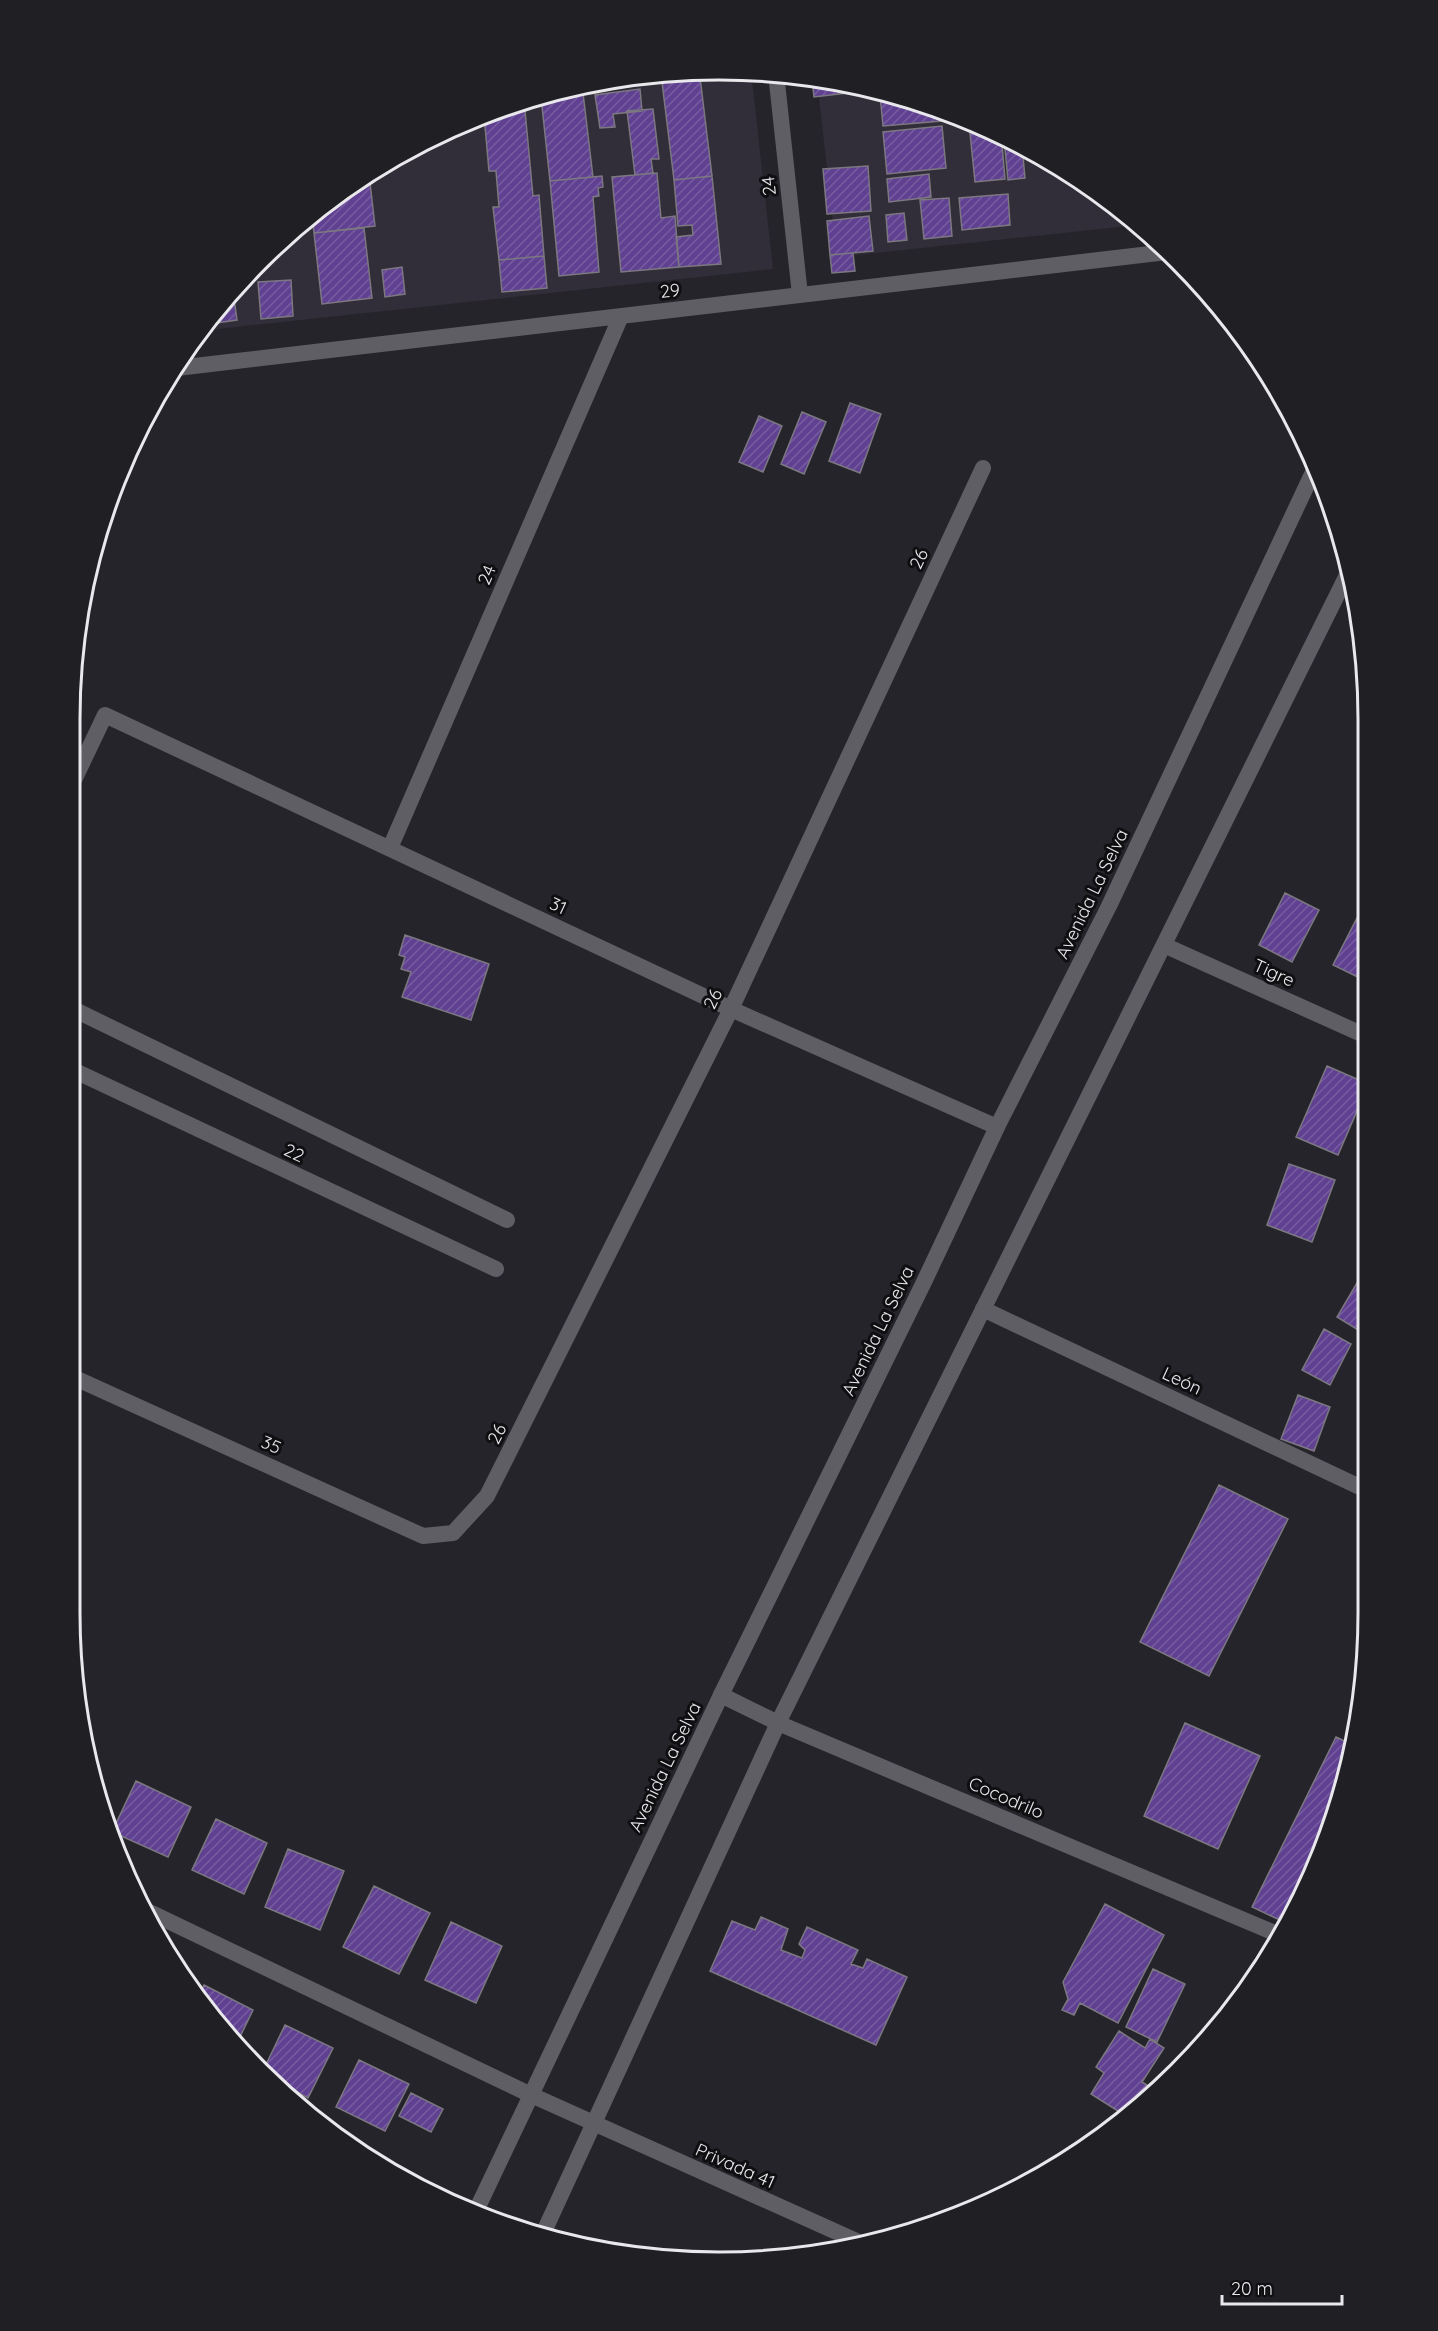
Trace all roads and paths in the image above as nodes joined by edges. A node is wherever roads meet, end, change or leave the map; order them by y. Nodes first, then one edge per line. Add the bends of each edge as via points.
1 (777, 83) edge
2 (1157, 253) edge
3 (800, 296) junction
4 (621, 316) junction
5 (185, 367) edge
6 (983, 468) dead end
7 (1311, 477) edge
8 (1343, 582) edge
9 (80, 768) edge
10 (390, 849) junction
11 (1166, 946) junction
12 (731, 1009) junction
13 (80, 1012) edge
14 (1358, 1032) edge
15 (80, 1073) edge
16 (997, 1127) junction
17 (507, 1220) dead end
18 (496, 1269) dead end
19 (983, 1309) junction
20 (80, 1380) edge
21 (1358, 1486) edge
22 (453, 1533) joint
23 (721, 1695) junction
24 (778, 1723) junction
25 (156, 1915) edge
26 (1273, 1932) edge
27 (529, 2094) junction
28 (593, 2124) junction
29 (479, 2205) edge
30 (546, 2228) edge
31 (849, 2238) edge

1 - 3 street, 24
2 - 3 street, 29
3 - 4 street, 29
4 - 5 street, 29
4 - 10 street, 24
6 - 12 street, 26
7 - 16 street, Avenida La Selva via 1109,906
8 - 11 street
9 - 10 street, 31 via 105,715
10 - 12 street, 31
11 - 14 street, Tigre
11 - 19 street
12 - 16 street, 31
12 - 22 street, 26 via 488,1496
13 - 17 street
15 - 18 street, 22
16 - 23 street, Avenida La Selva
19 - 21 street, León
19 - 24 street
20 - 22 street, 35 via 423,1536
23 - 24 street, Cocodrilo
23 - 27 street, Avenida La Selva
24 - 26 street, Cocodrilo
24 - 28 street
25 - 27 street, Privada 41
27 - 28 street, Privada 41
27 - 29 street, Avenida La Selva
28 - 30 street
28 - 31 street, Privada 41

